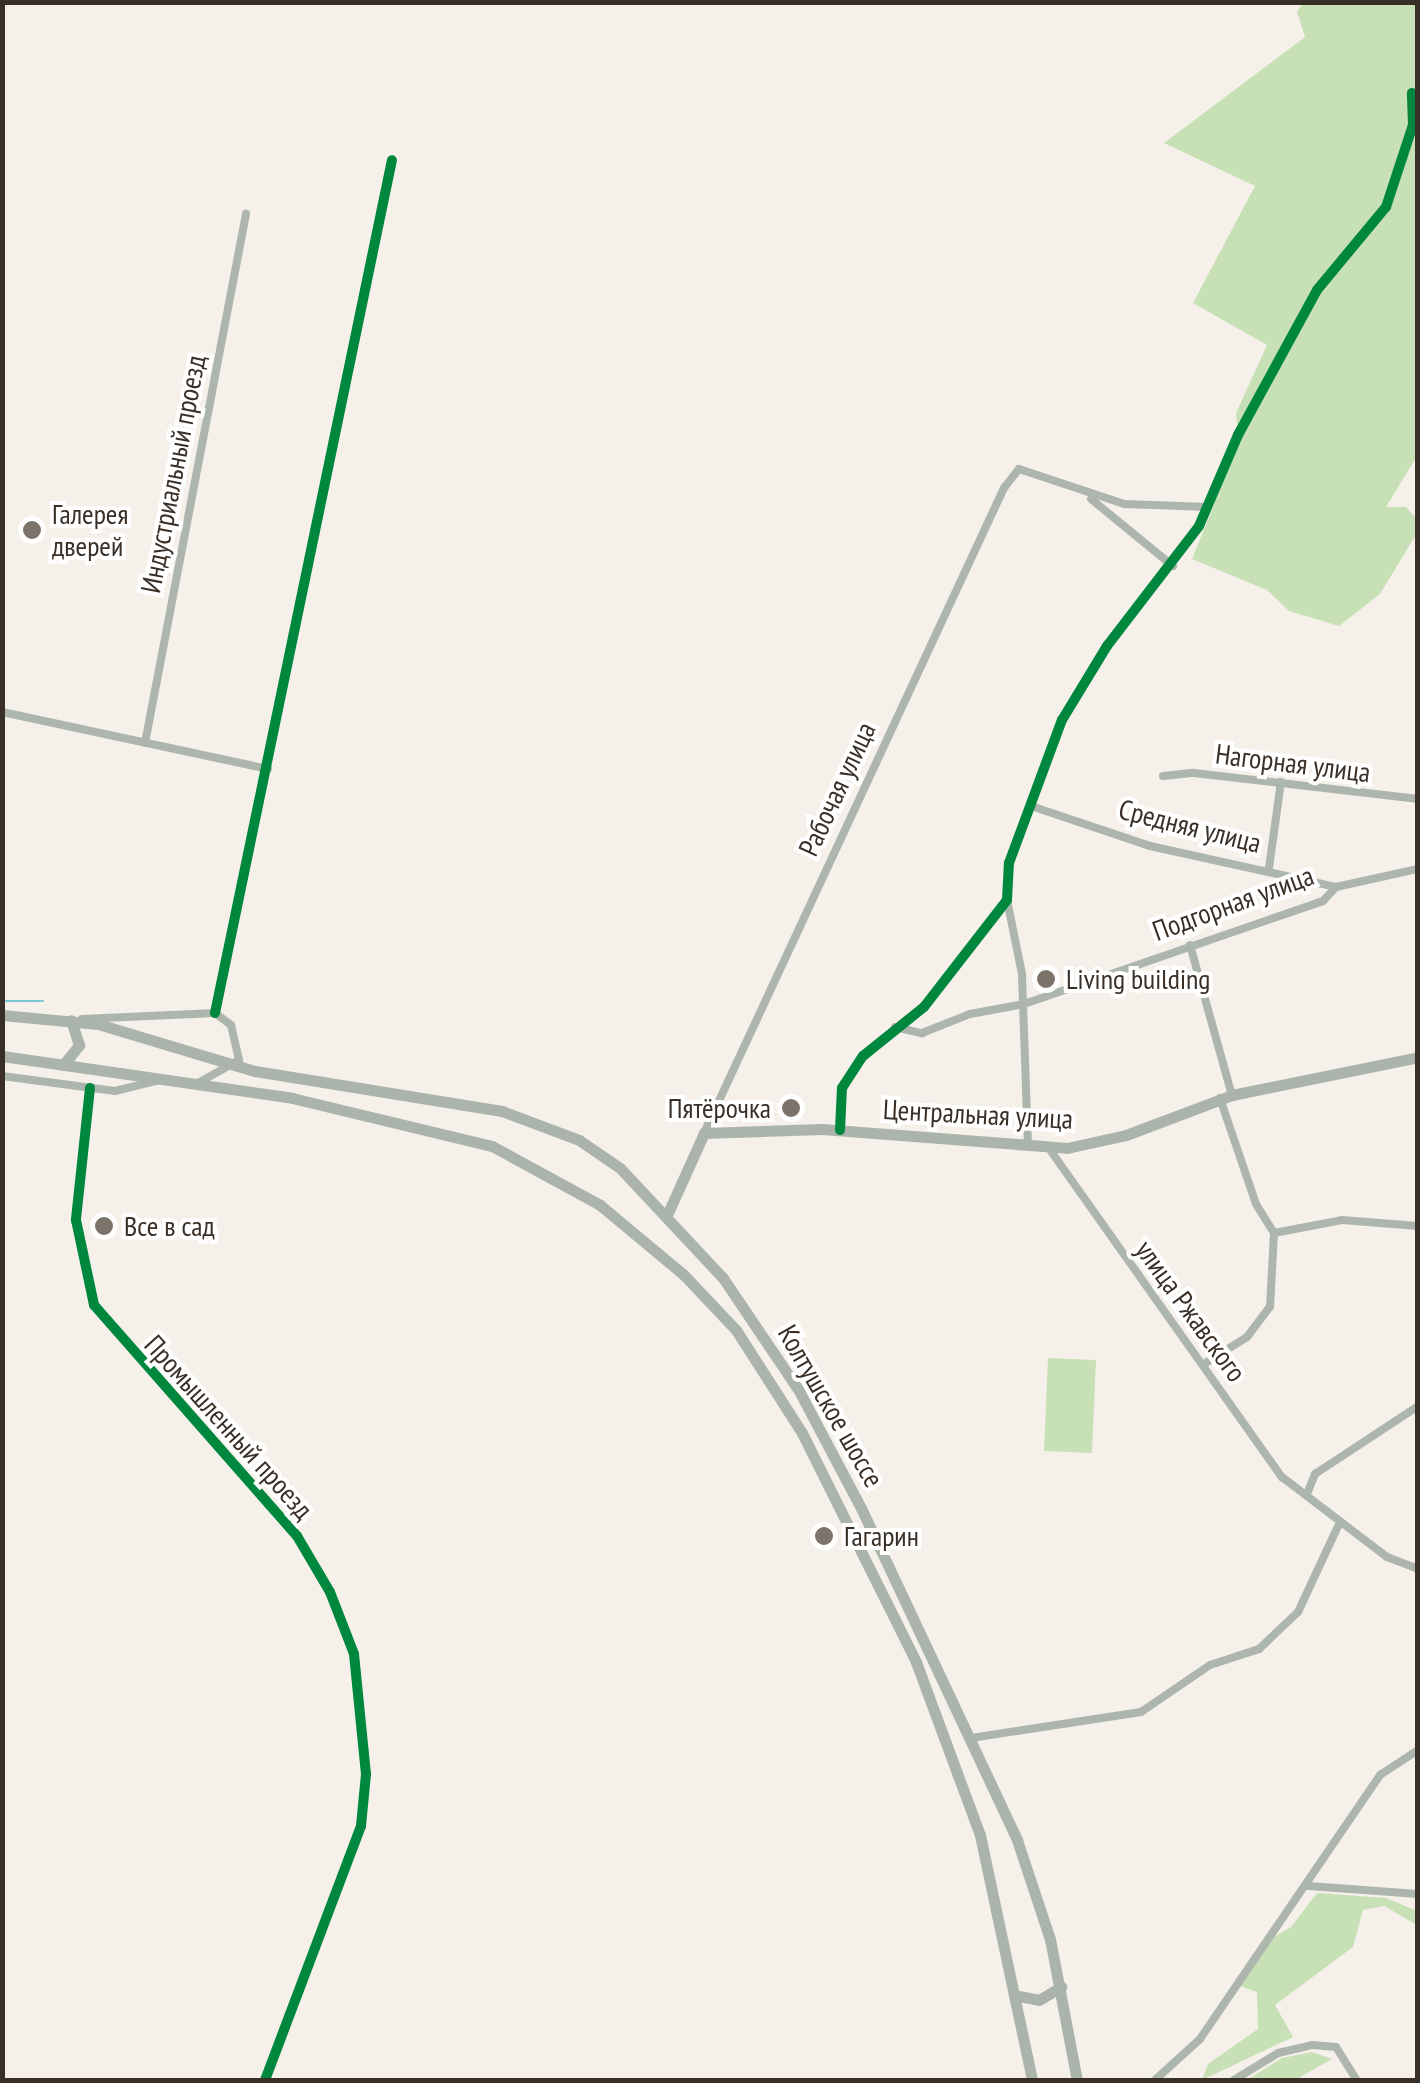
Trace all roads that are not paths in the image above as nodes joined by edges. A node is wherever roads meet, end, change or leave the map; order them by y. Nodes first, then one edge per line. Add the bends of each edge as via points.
1 (1412, 94) dead end
2 (392, 160) dead end
3 (246, 214) dead end
4 (1088, 496) junction
5 (1208, 506) junction
6 (1173, 566) junction
7 (2, 712) edge
8 (144, 743) junction
9 (268, 769) junction
10 (1163, 776) dead end
11 (1281, 782) junction
12 (1418, 799) edge
13 (1034, 807) junction
14 (1269, 868) junction
15 (1418, 869) edge
16 (1336, 887) junction
17 (1007, 900) junction
18 (1190, 945) junction
19 (1024, 1004) junction
20 (215, 1013) junction
21 (2, 1015) edge
22 (70, 1020) junction
23 (895, 1027) junction
24 (2, 1056) edge
25 (1418, 1056) edge
26 (63, 1064) junction
27 (235, 1066) junction
28 (2, 1076) edge
29 (163, 1078) junction
30 (200, 1082) junction
31 (90, 1088) junction
32 (1226, 1097) junction
33 (840, 1130) junction
34 (704, 1133) junction
35 (1028, 1146) junction
36 (1048, 1147) junction
37 (667, 1215) junction
38 (1418, 1226) edge
39 (1274, 1233) junction
40 (1204, 1364) junction
41 (1418, 1406) edge
42 (1307, 1494) junction
43 (1340, 1522) junction
44 (1418, 1568) edge
45 (971, 1738) junction
46 (1418, 1750) edge
47 (1310, 1886) junction
48 (1418, 1894) edge
49 (1061, 1987) junction
50 (1014, 1994) junction
51 (264, 2080) edge
52 (1032, 2080) edge
53 (1077, 2080) edge
54 (1155, 2080) edge
55 (1234, 2080) edge
56 (1357, 2080) edge

1 - 5 street via 1413,125 1386,207 1294,326
2 - 9 street
3 - 8 street, Индустриальный проезд
4 - 5 street
4 - 6 street
4 - 34 street, Рабочая улица via 1019,470 1004,488
5 - 6 street
6 - 13 street via 1080,687
7 - 8 street
8 - 9 street
9 - 20 street
10 - 11 street, Нагорная улица
11 - 12 street, Нагорная улица
11 - 14 street
13 - 14 street, Средняя улица via 1150,846
13 - 17 street via 1010,863
14 - 16 street, Средняя улица
15 - 16 street, Подгорная улица
16 - 18 street, Подгорная улица via 1323,900
17 - 19 street
17 - 23 street via 924,1007
18 - 19 street, Подгорная улица
18 - 32 street
19 - 23 street, Подгорная улица via 970,1014 922,1034
19 - 35 street
20 - 22 street
20 - 27 street via 237,1038
21 - 22 main road, Колтушское шоссе
22 - 26 main road via 79,1044
22 - 27 main road, Колтушское шоссе
23 - 33 street via 863,1056 842,1088
24 - 26 main road, Колтушское шоссе
25 - 32 main road, Центральная улица
26 - 29 main road, Колтушское шоссе
27 - 30 street
27 - 37 main road, Колтушское шоссе via 469,1105 542,1124 620,1168
28 - 31 street
29 - 30 main road, Колтушское шоссе
29 - 31 street via 129,1092
30 - 50 main road, Колтушское шоссе via 448,1132 532,1164 637,1233 736,1330 802,1433 951,1745 980,1834
31 - 51 street, Промышленный проезд via 76,1220 94,1305 297,1536 330,1592 354,1654 366,1774 361,1826
32 - 36 main road, Центральная улица via 1126,1135
32 - 39 street via 1256,1204
33 - 34 main road, Центральная улица
33 - 35 main road, Центральная улица
34 - 37 main road
35 - 36 main road, Центральная улица
36 - 40 street, улица Ржавского
37 - 45 main road, Колтушское шоссе via 723,1278 798,1390
38 - 39 street via 1342,1220
39 - 40 street via 1270,1307 1247,1337
40 - 42 street, улица Ржавского via 1264,1454
41 - 42 street via 1315,1474
42 - 43 street, улица Ржавского
43 - 44 street, улица Ржавского via 1387,1557
43 - 45 street via 1298,1612 1260,1650 1210,1665 1141,1712
45 - 49 main road, Колтушское шоссе via 1032,1880
46 - 47 street via 1380,1775
47 - 48 street
47 - 54 street via 1258,1945 1200,2039
49 - 50 main road via 1039,2000
49 - 53 main road, Колтушское шоссе
50 - 52 main road, Колтушское шоссе
55 - 56 street via 1278,2053 1312,2045 1336,2047

